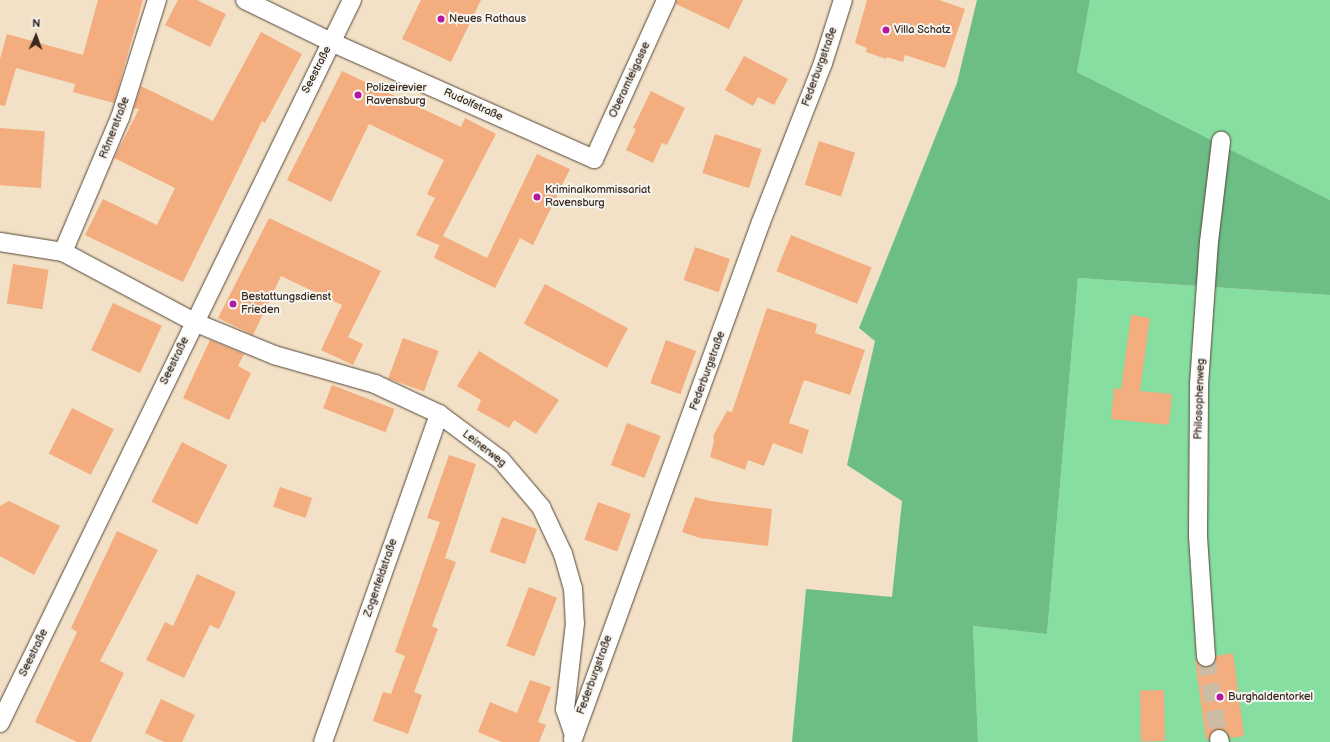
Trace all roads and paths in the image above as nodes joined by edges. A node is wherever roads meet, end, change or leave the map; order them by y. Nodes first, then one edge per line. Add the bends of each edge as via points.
1 (157, 0) edge
2 (245, 0) edge
3 (352, 0) edge
4 (666, 0) edge
5 (843, 0) edge
6 (332, 42) junction
7 (1221, 141) dead end
8 (594, 159) joint
9 (0, 242) edge
10 (63, 252) junction
11 (194, 322) junction
12 (439, 414) junction
13 (1206, 657) tunnel mouth
14 (0, 723) edge
15 (573, 738) edge
16 (323, 742) edge

1 - 10 street, Römerstraße via 120,118
2 - 6 street, Rudolfstraße
3 - 6 street, Seestraße
4 - 8 street, Oberamteigasse
5 - 15 street, Federburgstraße via 823,63 761,222
6 - 8 street, Rudolfstraße
6 - 11 street, Seestraße
7 - 13 street, Philosophenweg via 1209,242 1199,384 1198,535
9 - 10 street
10 - 11 street
11 - 12 street, Leinerweg via 274,355 375,384
11 - 14 street, Seestraße
12 - 15 street, Leinerweg via 501,460 541,507 556,535 573,588 575,623 565,709
12 - 16 street, Zogenfeldstraße

